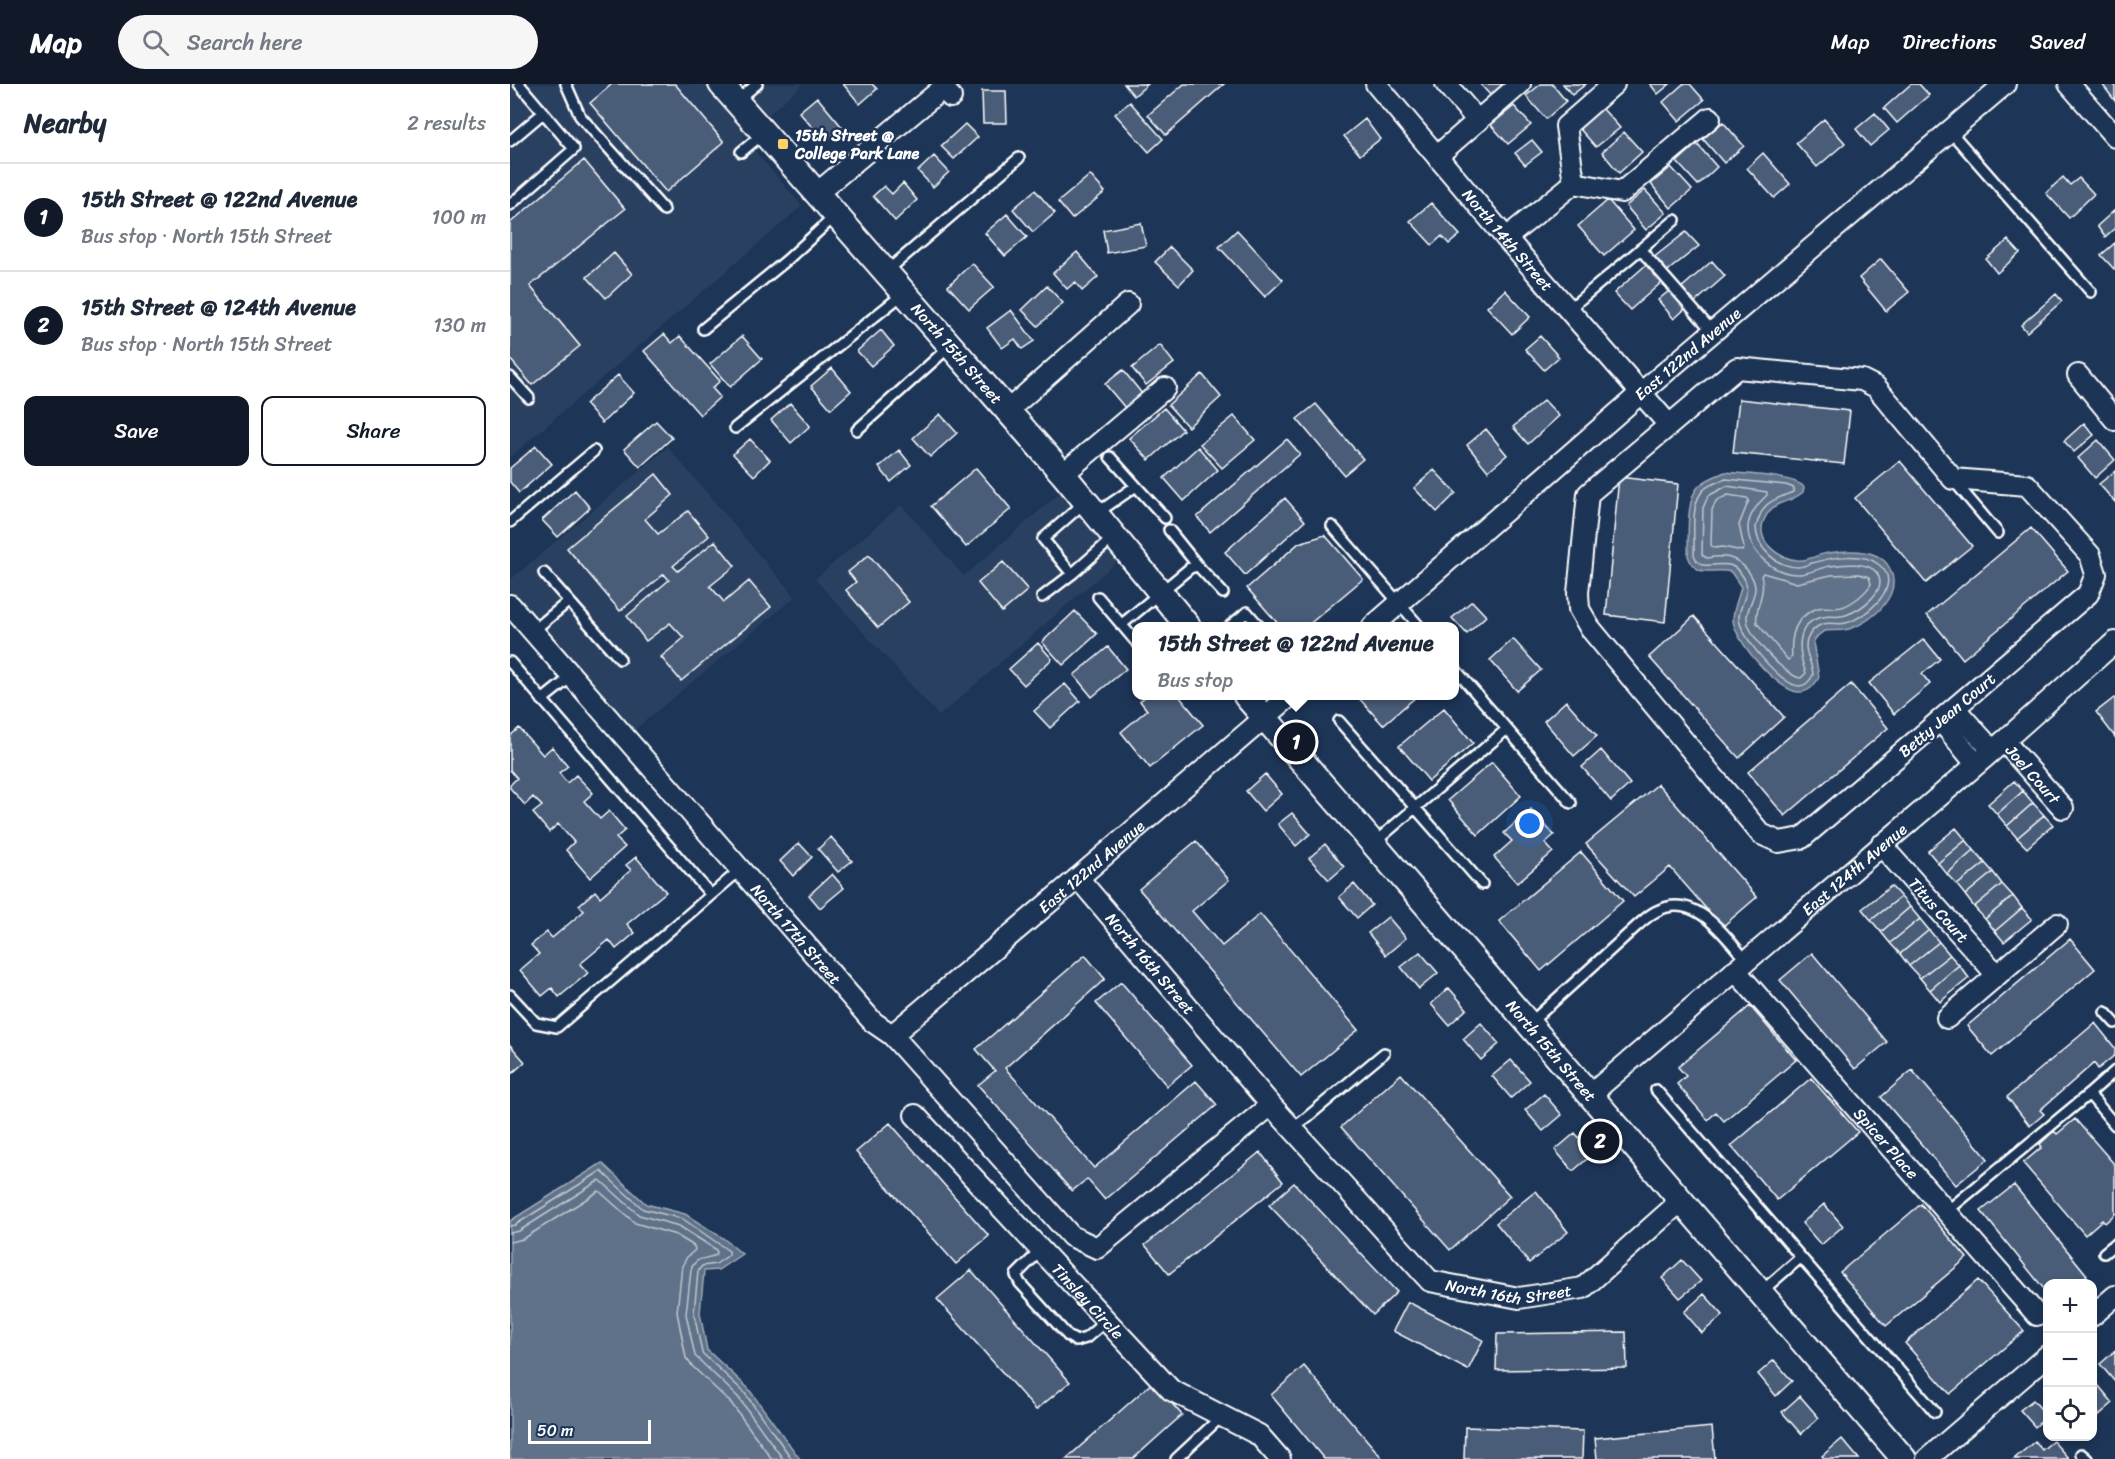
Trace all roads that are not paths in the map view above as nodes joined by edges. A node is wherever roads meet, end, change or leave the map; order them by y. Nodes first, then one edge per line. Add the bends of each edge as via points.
1 (519, 84) edge
2 (566, 84) edge
3 (756, 84) edge
4 (1446, 84) edge
5 (1520, 84) edge
6 (1614, 84) edge
7 (2005, 84) edge
8 (2069, 84) edge
9 (1384, 87) edge
10 (729, 93) edge
11 (951, 97) dead end
12 (543, 113) junction
13 (1710, 118) dead end
14 (1478, 121) junction
15 (1950, 131) junction
16 (764, 133) junction
17 (2115, 137) edge
18 (510, 141) edge
19 (741, 152) dead end
20 (1437, 156) junction
21 (1019, 158) dead end
22 (1574, 183) junction
23 (816, 194) junction
24 (510, 205) edge
25 (664, 210) dead end
26 (835, 216) junction
27 (1675, 220) dead end
28 (1506, 238) junction
29 (1640, 249) junction
30 (885, 273) junction
31 (2091, 292) dead end
32 (903, 294) junction
33 (1128, 304) dead end
34 (1569, 309) junction
35 (703, 329) dead end
36 (1713, 332) junction
37 (949, 347) junction
38 (2078, 375) dead end
39 (510, 377) edge
40 (1165, 388) dead end
41 (1642, 392) junction
42 (529, 398) dead end
43 (1006, 412) junction
44 (2115, 420) edge
45 (1669, 425) junction
46 (735, 428) dead end
47 (857, 430) dead end
48 (594, 452) dead end
49 (1110, 457) dead end
50 (1062, 474) junction
51 (1953, 479) junction
52 (1136, 486) junction
53 (1090, 508) junction
54 (1165, 518) dead end
55 (510, 522) edge
56 (1332, 526) dead end
57 (1169, 530) dead end
58 (1998, 532) dead end
59 (1114, 537) junction
60 (1198, 566) junction
61 (544, 573) dead end
62 (1072, 574) junction
63 (1161, 593) junction
64 (1223, 593) dead end
65 (1042, 597) dead end
66 (1098, 597) dead end
67 (569, 601) junction
68 (1400, 604) junction
69 (511, 608) edge
70 (1184, 622) edge
71 (1236, 622) edge
72 (1255, 622) edge
73 (1378, 622) edge
74 (1415, 622) edge
75 (1121, 625) junction
76 (533, 631) junction
77 (1132, 637) edge
78 (2114, 644) edge
79 (620, 659) dead end
80 (510, 662) edge
81 (1459, 674) edge
82 (572, 676) junction
83 (542, 700) junction
84 (1249, 700) edge
85 (1285, 700) edge
86 (1948, 715) junction
87 (1264, 717) junction
88 (1339, 721) dead end
89 (1507, 729) junction
90 (1998, 745) junction
91 (1976, 764) junction
92 (1571, 803) dead end
93 (2063, 807) dead end
94 (1415, 808) junction
95 (1374, 843) junction
96 (1881, 845) junction
97 (740, 870) junction
98 (1078, 878) junction
99 (1482, 884) dead end
100 (711, 896) junction
101 (2057, 924) dead end
102 (1740, 965) junction
103 (1997, 975) junction
104 (510, 995) edge
105 (2105, 1012) dead end
106 (1947, 1018) dead end
107 (1530, 1023) junction
108 (2115, 1023) edge
109 (892, 1035) junction
110 (1384, 1053) dead end
111 (2115, 1071) edge
112 (1656, 1090) dead end
113 (1592, 1094) junction
114 (2089, 1094) junction
115 (1271, 1104) junction
116 (915, 1115) dead end
117 (2115, 1125) edge
118 (1293, 1129) junction
119 (1683, 1200) junction
120 (1946, 1212) junction
121 (2115, 1244) edge
122 (1040, 1251) junction
123 (2104, 1253) dead end
124 (1800, 1258) junction
125 (1761, 1292) junction
126 (2115, 1296) edge
127 (2097, 1312) edge
128 (2037, 1315) dead end
129 (1106, 1321) junction
130 (2043, 1359) edge
131 (1935, 1412) dead end
132 (1222, 1415) junction
133 (1176, 1459) edge
134 (1280, 1459) edge
135 (1904, 1459) edge
136 (1927, 1459) edge

1 - 12 lane
2 - 25 lane via 580,116
3 - 10 lane
4 - 14 street
5 - 14 street
6 - 22 street via 1566,126
7 - 15 street, East 122nd Avenue
8 - 17 street
9 - 20 street, North 14th Street
10 - 16 street, North 15th Street
11 - 23 street via 943,88
12 - 18 lane
12 - 24 lane via 574,149
13 - 22 street via 1622,192
14 - 20 street
15 - 31 lane
15 - 36 street, East 122nd Avenue
16 - 19 lane
16 - 23 street, North 15th Street
20 - 28 street, North 14th Street
21 - 30 lane
22 - 28 street
23 - 26 street, North 15th Street
26 - 30 street, North 15th Street
26 - 35 lane
27 - 29 lane
28 - 34 street, North 14th Street
29 - 34 lane
29 - 36 lane
30 - 32 street, North 15th Street
32 - 37 street, North 15th Street
32 - 46 lane
33 - 43 street
34 - 41 street, North 14th Street
36 - 41 street, East 122nd Avenue
37 - 43 street, North 15th Street
37 - 47 lane
38 - 44 street
39 - 42 lane
40 - 50 street
41 - 45 street
41 - 68 street, East 122nd Avenue
43 - 50 street, North 15th Street
45 - 51 street, Betty Jean Court via 1737,368 1862,380 1876,387
45 - 86 street, Betty Jean Court via 1588,494 1579,609 1590,628 1761,834 1779,842 1802,838
48 - 55 lane
49 - 52 lane
50 - 53 street, North 15th Street
51 - 58 lane
51 - 86 street, Betty Jean Court via 2027,485 2090,555 2096,574 2088,594
52 - 53 lane
52 - 54 lane
53 - 59 street, North 15th Street
53 - 62 lane via 1043,539
56 - 68 lane
57 - 60 lane
59 - 62 lane
59 - 63 street, North 15th Street
60 - 63 lane via 1190,568
60 - 64 lane
61 - 67 lane
62 - 65 lane
63 - 70 street, North 15th Street
63 - 75 lane
66 - 75 lane
67 - 76 lane
67 - 79 lane
68 - 73 street, East 122nd Avenue
68 - 74 lane
69 - 76 street, North 17th Street
71 - 72 lane via 1247,612
75 - 77 lane
76 - 82 street, North 17th Street
78 - 90 street, East 124th Avenue
80 - 83 lane
81 - 89 lane
82 - 83 lane
82 - 97 street, North 17th Street
83 - 100 lane
84 - 87 street, North 15th Street
85 - 87 street, East 122nd Avenue
86 - 90 street, Joel Court
86 - 91 street
87 - 95 street, North 15th Street
87 - 98 street, East 122nd Avenue
88 - 94 lane
89 - 92 lane
89 - 94 lane
90 - 91 street, East 124th Avenue
90 - 93 street, Joel Court
91 - 96 street, East 124th Avenue
94 - 95 lane
94 - 99 lane
95 - 107 street, North 15th Street
96 - 102 street, East 124th Avenue
96 - 103 street, Titus Court
97 - 100 lane
97 - 109 street, North 17th Street via 873,1022
98 - 109 street, East 122nd Avenue
98 - 115 street, North 16th Street
100 - 104 lane via 557,1027 536,1023
101 - 103 street
102 - 107 lane via 1712,922 1688,906 1677,905 1656,911 1638,925
102 - 113 street, East 124th Avenue
102 - 120 street, Spicer Place
103 - 106 street
105 - 108 lane
107 - 113 street, North 15th Street
109 - 115 street, North 17th Street via 1071,1236 1097,1248
110 - 118 lane
111 - 114 lane
112 - 124 lane
113 - 119 street, North 15th Street
114 - 117 lane
114 - 120 lane
115 - 118 street, North 16th Street
116 - 122 street, Tinsley Circle
118 - 119 street, North 16th Street via 1430,1281 1519,1298 1583,1288
119 - 125 street, North 15th Street
120 - 128 street, Spicer Place
121 - 123 lane
122 - 129 street, Tinsley Circle
122 - 129 lane via 1016,1275 1068,1336 1076,1341 1086,1338
124 - 125 lane
124 - 131 lane
125 - 135 street, North 15th Street
126 - 127 street
129 - 132 street, Tinsley Circle via 1171,1390
130 - 136 street
132 - 133 lane
132 - 134 street, Tinsley Circle via 1259,1435

